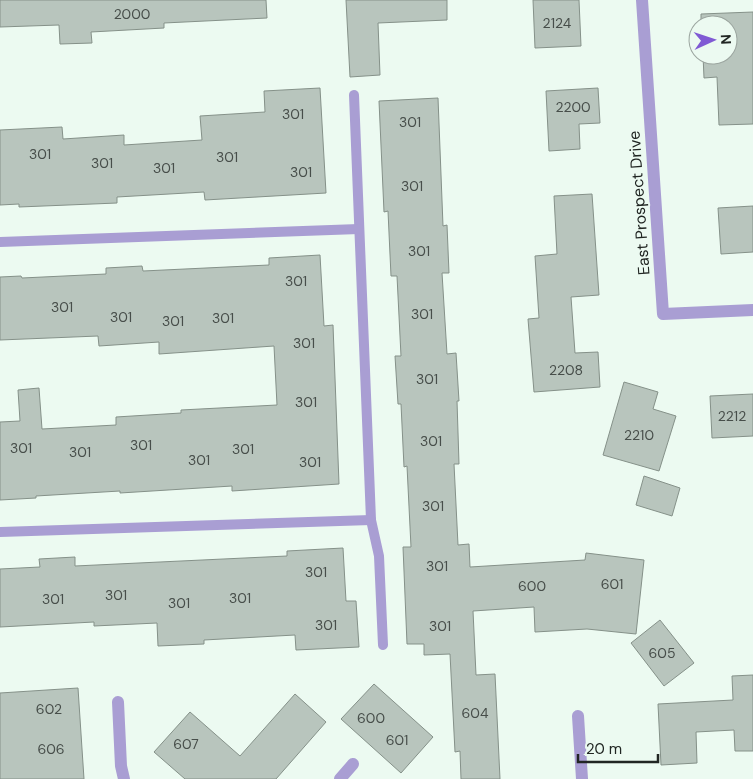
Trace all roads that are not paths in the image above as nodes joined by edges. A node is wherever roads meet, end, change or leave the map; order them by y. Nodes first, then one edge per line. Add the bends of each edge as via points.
1 (642, 0) edge
2 (354, 95) dead end
3 (359, 229) junction
4 (0, 242) edge
5 (753, 310) edge
6 (371, 520) junction
7 (0, 532) edge
8 (383, 645) dead end
9 (118, 702) dead end
10 (578, 716) dead end
11 (353, 764) dead end
12 (124, 779) edge
13 (340, 779) edge
14 (582, 779) edge

1 - 5 street, East Prospect Drive via 663,314
2 - 3 lane
3 - 4 lane
3 - 6 lane
6 - 7 lane
6 - 8 lane via 379,556
9 - 12 street
10 - 14 street
11 - 13 street

